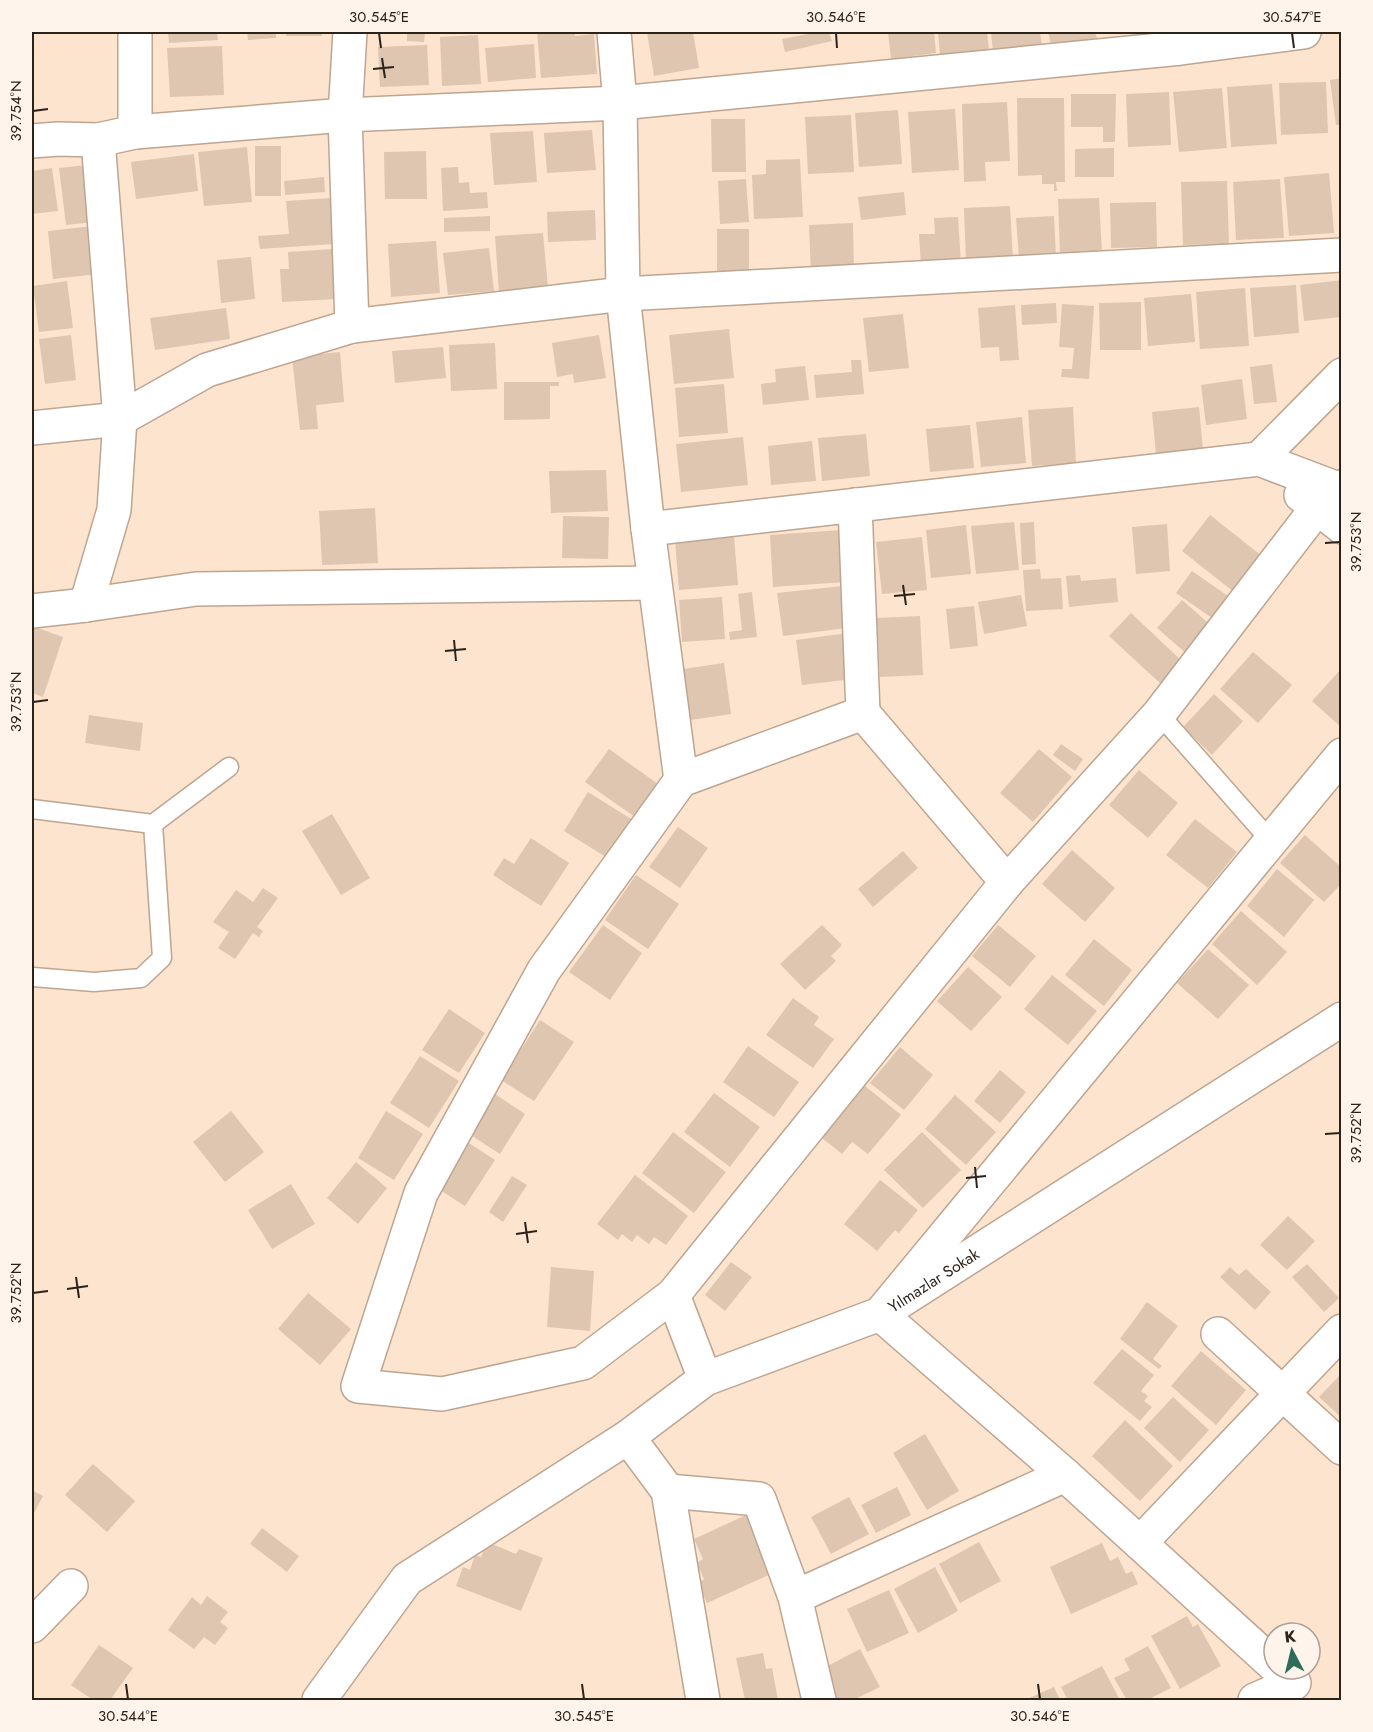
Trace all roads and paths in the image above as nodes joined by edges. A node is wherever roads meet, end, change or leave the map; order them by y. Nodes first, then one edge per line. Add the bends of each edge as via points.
1 (135, 32) edge
2 (350, 32) edge
3 (614, 32) edge
4 (1304, 32) edge
5 (620, 103) junction
6 (345, 115) junction
7 (135, 132) junction
8 (98, 140) junction
9 (32, 141) edge
10 (1341, 255) edge
11 (623, 294) junction
12 (352, 326) junction
13 (1341, 375) edge
14 (120, 419) junction
15 (32, 428) edge
16 (1259, 459) junction
17 (1341, 487) edge
18 (855, 505) junction
19 (1329, 517) edge
20 (648, 529) junction
21 (654, 583) junction
22 (86, 604) junction
23 (32, 611) edge
24 (863, 714) junction
25 (1159, 714) junction
26 (1341, 755) edge
27 (229, 767) dead end
28 (681, 780) junction
29 (32, 809) edge
30 (153, 824) junction
31 (1270, 840) junction
32 (1007, 882) junction
33 (33, 977) dead end
34 (1341, 1019) edge
35 (673, 1295) junction
36 (880, 1314) junction
37 (1341, 1331) edge
38 (1218, 1334) dead end
39 (705, 1379) junction
40 (1283, 1393) junction
41 (628, 1437) junction
42 (1341, 1448) edge
43 (1065, 1475) junction
44 (668, 1491) junction
45 (1140, 1543) junction
46 (71, 1586) dead end
47 (795, 1597) junction
48 (32, 1626) edge
49 (1262, 1655) edge
50 (1285, 1681) edge
51 (319, 1701) edge
52 (703, 1701) edge
53 (819, 1701) edge
54 (1255, 1701) edge

1 - 7 street
2 - 6 street
3 - 5 street
4 - 5 street via 1181,48
5 - 6 street
5 - 11 street
6 - 7 street
6 - 12 street
7 - 8 street
8 - 9 street
8 - 14 street
10 - 11 street
11 - 12 street
11 - 20 street
12 - 14 street via 207,370
13 - 16 street
14 - 15 street
14 - 22 street via 114,510
16 - 17 street
16 - 18 street
16 - 19 street
18 - 20 street
18 - 24 street
19 - 25 street
20 - 21 street
21 - 22 street via 196,589
21 - 28 street
22 - 23 street
24 - 28 street
24 - 32 street
25 - 31 lane
25 - 32 street
26 - 31 street
27 - 30 lane
28 - 35 street via 544,970 421,1193 358,1386 442,1394 583,1363
29 - 30 lane
30 - 33 lane via 162,958 141,978 94,982
31 - 36 street
32 - 35 street
34 - 36 street, Yılmazlar Sokak
35 - 39 street
36 - 39 street
36 - 43 street, Yılmazlar Sokak
37 - 40 street
38 - 40 street
39 - 41 street
40 - 42 street
40 - 45 street
41 - 44 street
41 - 51 street via 407,1579
43 - 45 street, Yılmazlar Sokak
43 - 47 street
44 - 47 street via 759,1499
44 - 52 street
45 - 49 street, Yılmazlar Sokak
46 - 48 street
47 - 53 street
50 - 54 street, Yılmazlar Sokak

